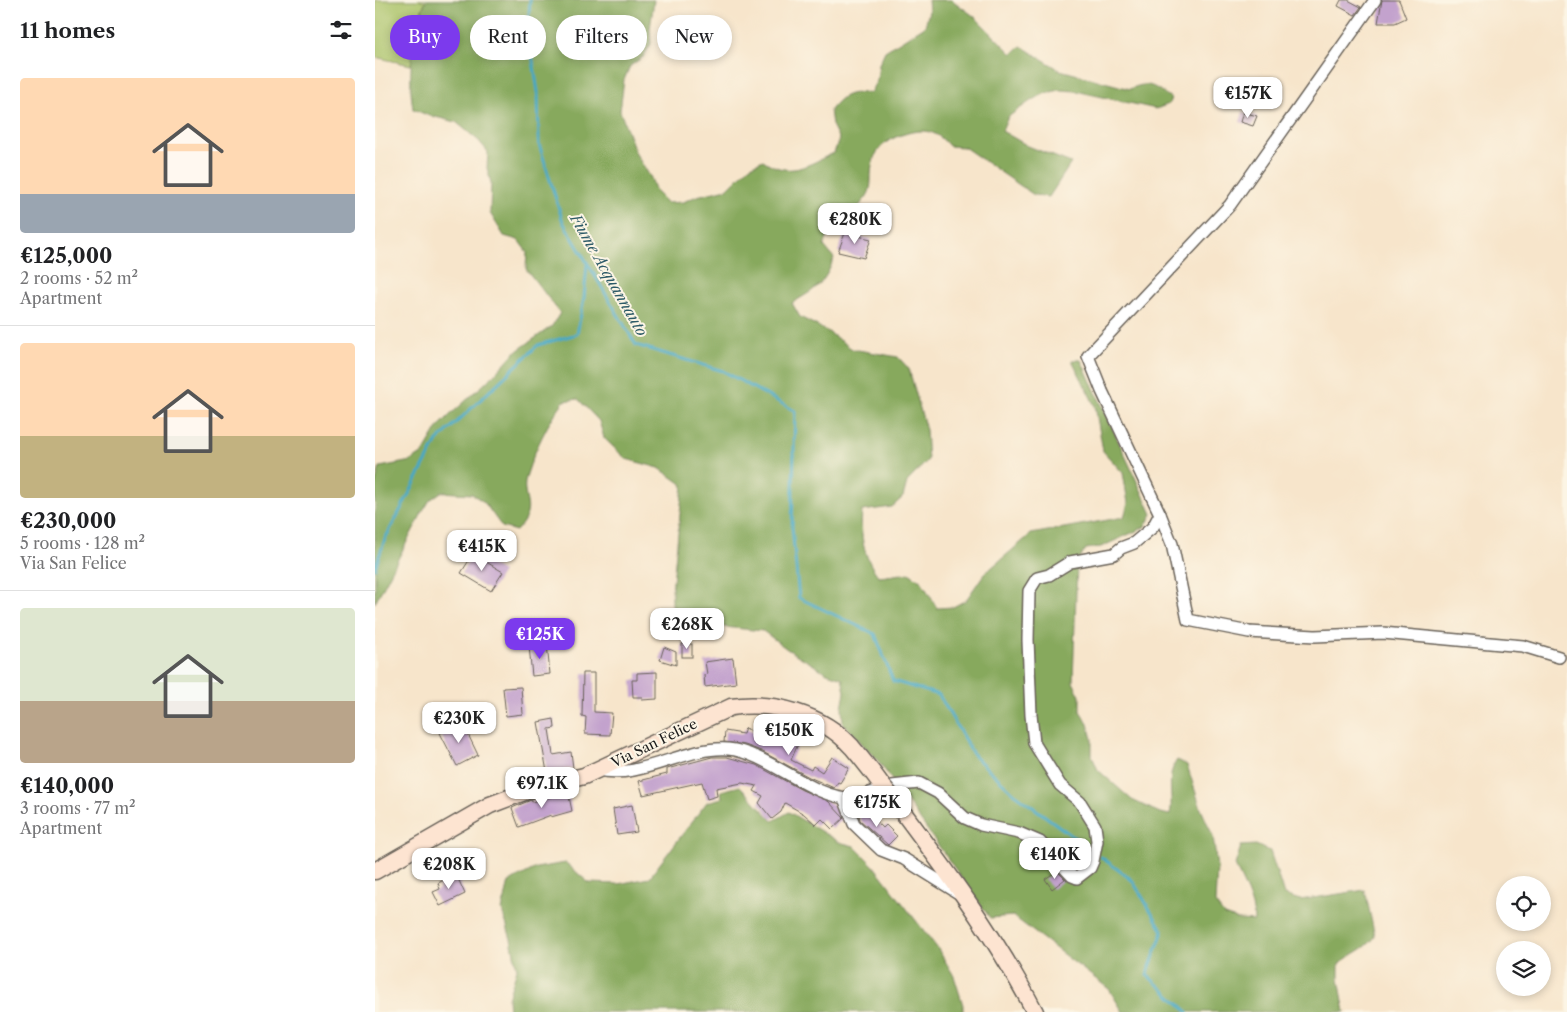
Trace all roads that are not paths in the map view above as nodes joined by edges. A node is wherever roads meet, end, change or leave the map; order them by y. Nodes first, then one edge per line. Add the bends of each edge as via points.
1 (1375, 0) edge
2 (1160, 514) junction
3 (1559, 658) dead end
4 (597, 770) junction
5 (885, 789) junction
6 (844, 798) junction
7 (375, 871) edge
8 (963, 896) junction
9 (1035, 1012) edge

1 - 2 street via 1230,205 1088,356 1101,391
2 - 3 street via 1172,544 1187,620 1249,632 1315,636 1383,633 1523,646
2 - 5 street via 1153,527 1134,543 1114,554 1070,562 1049,575 1037,578 1029,591 1028,640 1034,743 1059,784 1080,802 1095,826 1097,841 1093,861 1083,875 1072,876 1041,842 965,818 938,793 919,783
4 - 5 street, Via San Felice via 709,716 750,704 806,716 835,732 851,746
4 - 6 street via 611,773 708,750 729,749 747,754 835,797
4 - 7 street, Via San Felice via 490,804
5 - 6 street
5 - 8 street, Via San Felice
6 - 8 street via 854,824 881,850 904,859
8 - 9 street, Via San Felice

